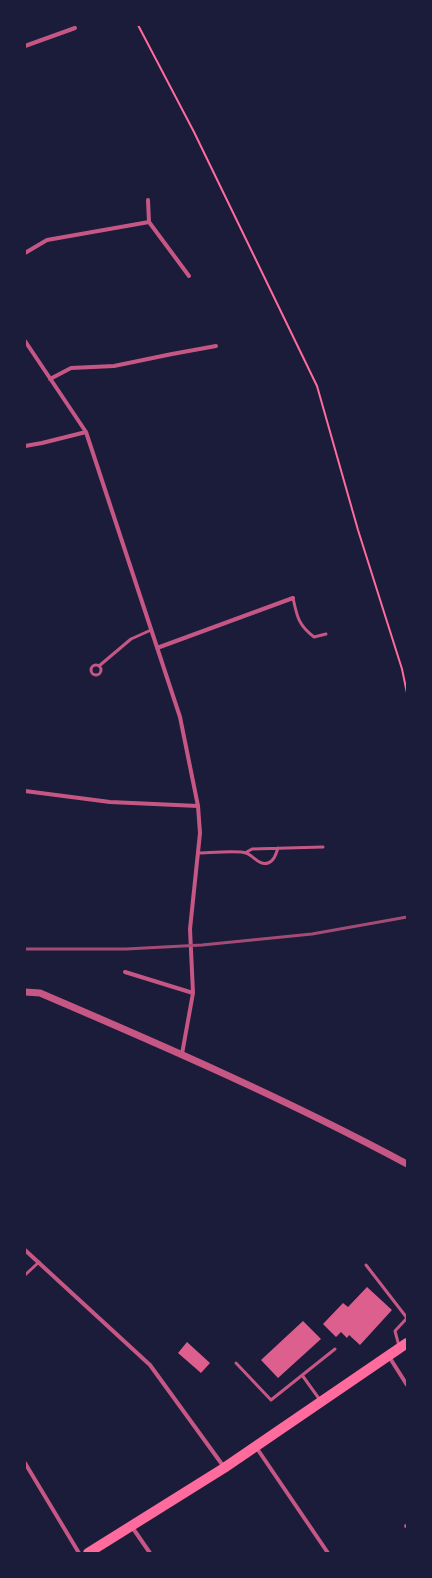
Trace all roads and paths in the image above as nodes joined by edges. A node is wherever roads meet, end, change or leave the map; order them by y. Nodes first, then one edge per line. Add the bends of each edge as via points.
1 (138, 25) edge
2 (75, 28) dead end
3 (25, 46) edge
4 (148, 200) dead end
5 (149, 222) junction
6 (25, 253) edge
7 (189, 276) dead end
8 (25, 341) edge
9 (216, 346) dead end
10 (50, 379) junction
11 (86, 432) junction
12 (25, 446) edge
13 (293, 598) joint
14 (151, 630) junction
15 (326, 634) dead end
16 (157, 648) junction
17 (99, 666) dead end
18 (407, 693) edge
19 (25, 791) edge
20 (198, 806) junction
21 (323, 847) dead end
22 (278, 848) junction
23 (198, 853) junction
24 (245, 853) junction
25 (125, 972) dead end
26 (25, 992) edge
27 (193, 993) junction
28 (182, 1054) junction
29 (407, 1164) edge
30 (25, 1250) edge
31 (39, 1262) junction
32 (366, 1265) dead end
33 (25, 1275) edge
34 (403, 1346) edge
35 (334, 1349) dead end
36 (388, 1355) junction
37 (236, 1363) dead end
38 (302, 1375) junction
39 (407, 1385) edge
40 (321, 1401) junction
41 (256, 1446) junction
42 (25, 1463) edge
43 (224, 1468) junction
44 (132, 1527) junction
45 (79, 1553) edge
46 (88, 1553) edge
47 (150, 1553) edge
48 (328, 1553) edge

1 - 18 path via 194,132 317,386
2 - 3 street
4 - 5 street
5 - 6 street via 47,240
5 - 7 street
8 - 10 street
9 - 10 street via 114,366 71,368
10 - 11 street
11 - 12 street
11 - 14 street
13 - 15 lane via 298,620 306,631 314,637
13 - 16 street
14 - 16 street
14 - 17 lane via 131,639
16 - 20 street via 180,717
19 - 20 street via 110,802
20 - 23 street
21 - 22 lane
22 - 24 lane via 252,849
22 - 24 lane via 272,861 263,864
23 - 24 lane
23 - 27 street via 190,929
25 - 27 street
26 - 28 street via 40,993
27 - 28 street
28 - 29 street
30 - 31 street
31 - 33 lane
31 - 43 street via 150,1365
32 - 34 lane via 407,1318 395,1331
34 - 36 main road
35 - 38 lane
36 - 39 street
36 - 40 main road
37 - 38 lane via 271,1400
38 - 40 lane
40 - 41 main road
41 - 43 main road
41 - 48 street
42 - 45 street
43 - 44 main road
44 - 46 main road
44 - 47 street

